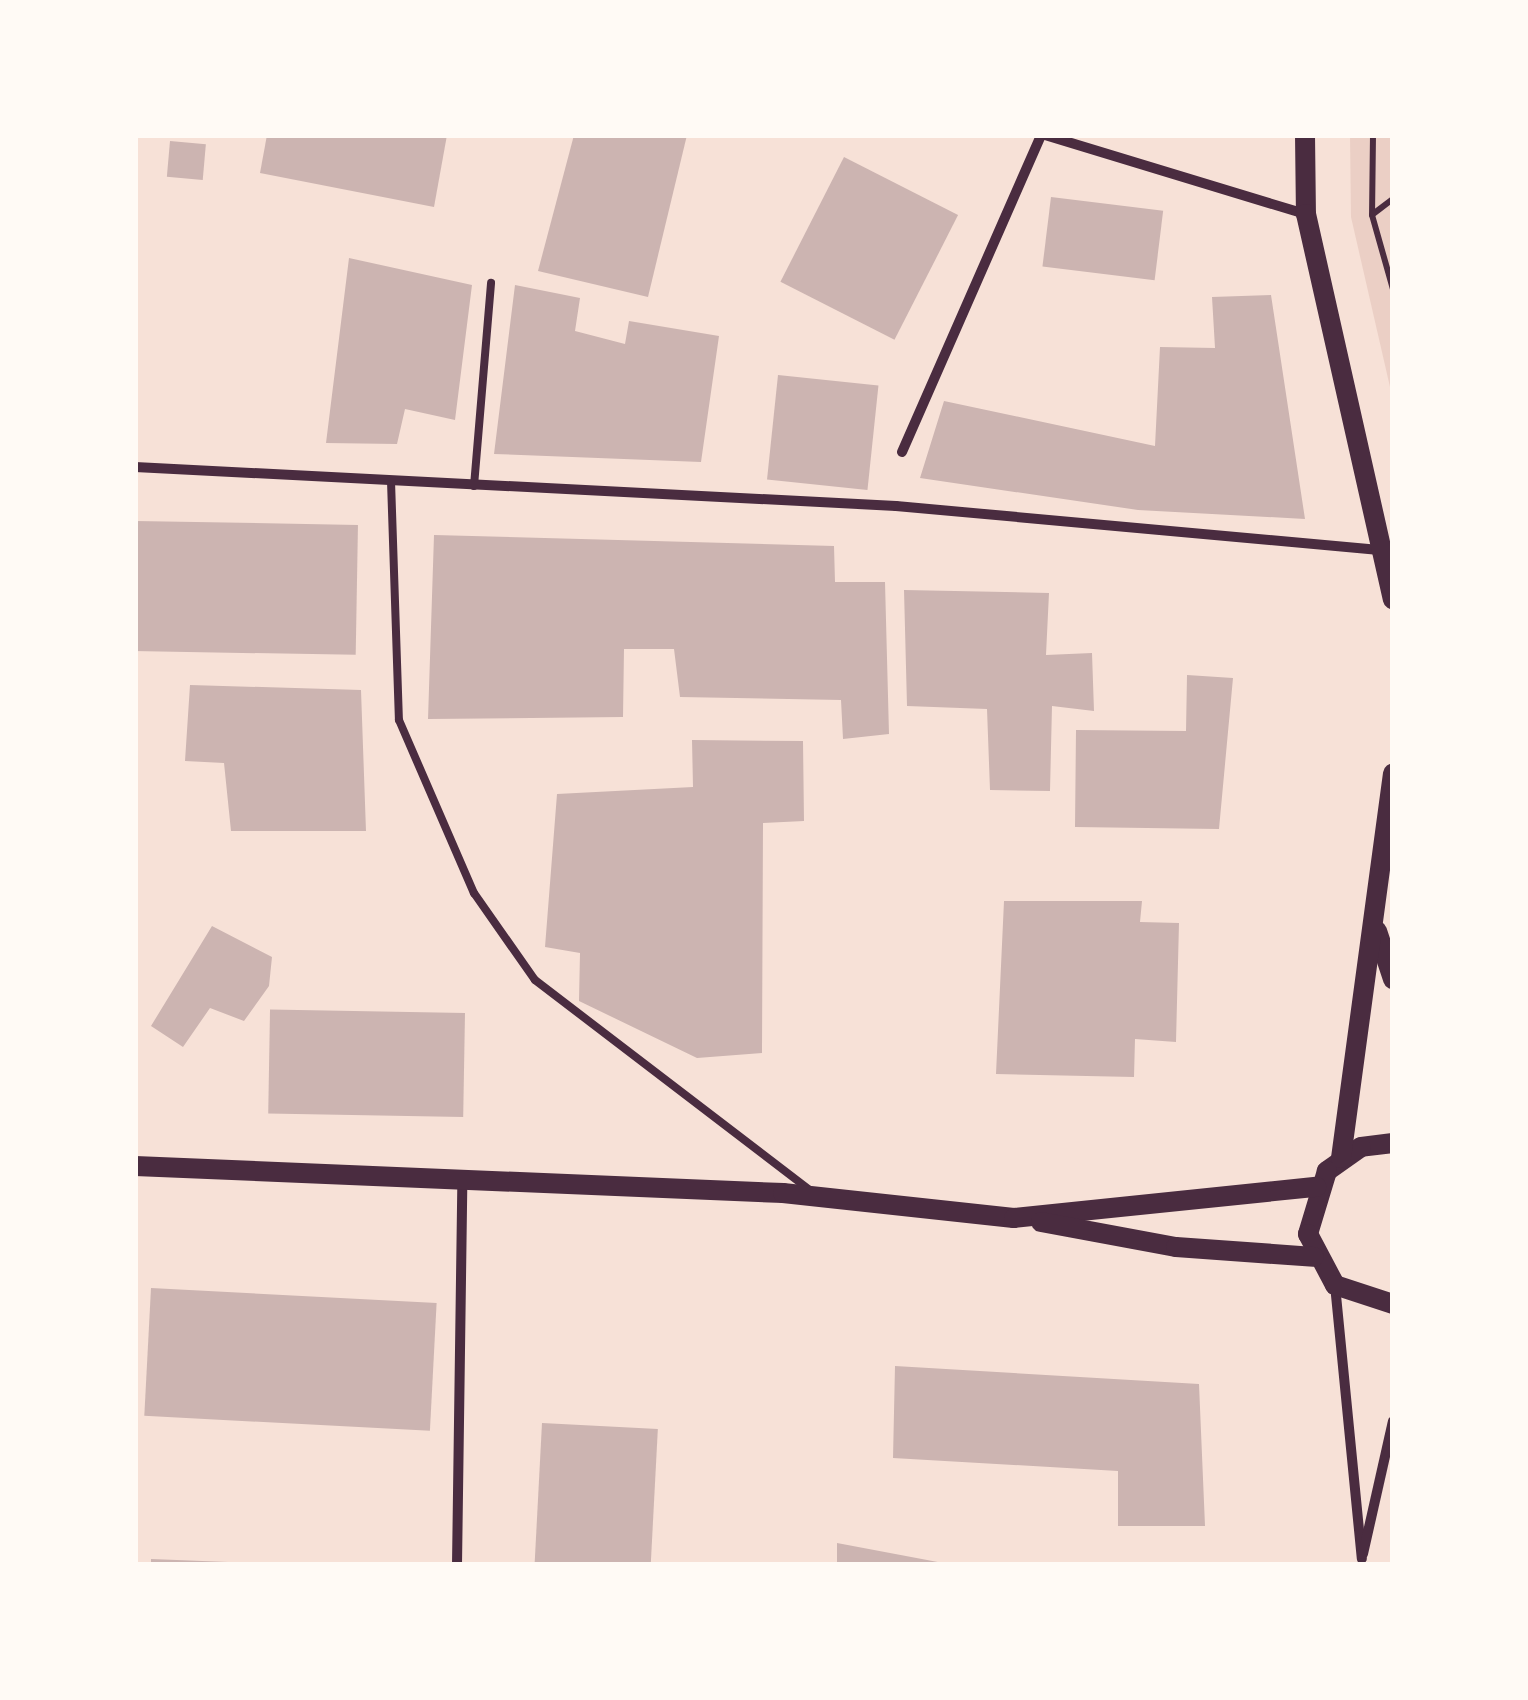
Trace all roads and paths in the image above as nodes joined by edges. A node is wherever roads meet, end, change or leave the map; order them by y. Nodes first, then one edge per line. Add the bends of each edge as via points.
1 (1043, 135) edge
2 (1305, 135) edge
3 (1373, 135) edge
4 (1393, 200) edge
5 (1306, 214) junction
6 (1372, 215) junction
7 (491, 283) dead end
8 (1393, 289) edge
9 (902, 452) dead end
10 (135, 466) edge
11 (391, 481) junction
12 (474, 486) junction
13 (1388, 550) edge
14 (1393, 599) edge
15 (1393, 774) edge
16 (1376, 929) junction
17 (1393, 980) edge
18 (1393, 1143) edge
19 (1340, 1158) junction
20 (135, 1166) edge
21 (462, 1185) junction
22 (1316, 1187) junction
23 (818, 1196) junction
24 (1014, 1218) junction
25 (1314, 1257) junction
26 (1335, 1285) junction
27 (1393, 1304) edge
28 (1393, 1421) edge
29 (1362, 1562) edge
30 (457, 1565) edge

1 - 5 street
1 - 9 street
2 - 5 main road
3 - 6 path
4 - 6 path
5 - 13 main road
6 - 8 path
7 - 12 lane
10 - 11 street
11 - 12 street
11 - 23 lane via 398,720 474,893 535,980
12 - 13 street via 896,506
13 - 14 main road
15 - 16 main road
16 - 17 main road
16 - 19 main road
18 - 19 main road
19 - 22 main road
20 - 21 main road
21 - 23 main road
21 - 30 street
22 - 24 main road
22 - 25 main road via 1308,1210
23 - 24 main road
24 - 25 main road via 1176,1247
25 - 26 main road
26 - 27 main road
26 - 29 street
28 - 29 street

